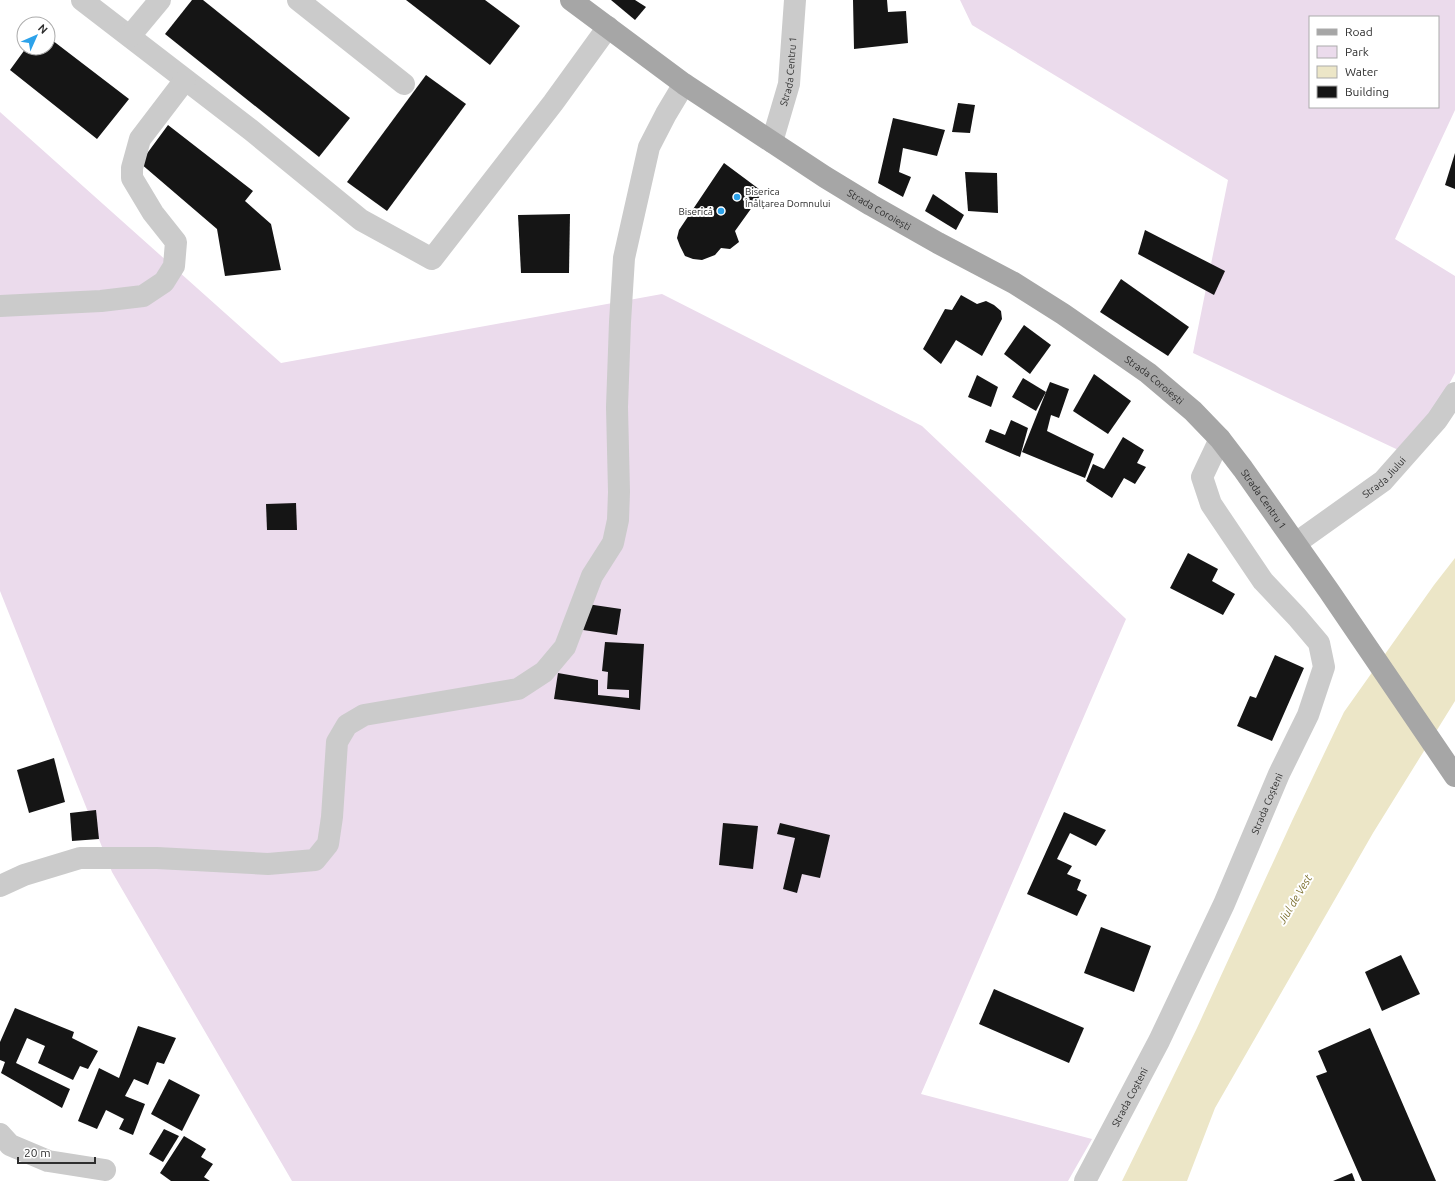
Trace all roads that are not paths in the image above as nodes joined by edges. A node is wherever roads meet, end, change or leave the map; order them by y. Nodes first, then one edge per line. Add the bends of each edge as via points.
1 (82, 0) edge
2 (160, 0) edge
3 (298, 0) edge
4 (571, 0) edge
5 (796, 0) edge
6 (608, 27) junction
7 (130, 36) junction
8 (185, 80) junction
9 (404, 84) dead end
10 (684, 84) junction
11 (772, 142) junction
12 (0, 306) edge
13 (1455, 393) edge
14 (1193, 411) joint
15 (1220, 439) junction
16 (1296, 543) junction
17 (1455, 776) edge
18 (0, 886) edge
19 (0, 1134) edge
20 (105, 1170) dead end
21 (1085, 1181) edge

1 - 7 street
2 - 7 street
3 - 9 street
4 - 6 main road, Strada Coroiești
5 - 11 street, Strada Centru 1 via 789,84
6 - 8 street via 553,103 432,259 361,220
6 - 10 main road, Strada Coroiești
7 - 8 street
8 - 12 street via 140,138 132,168 132,178 153,213 176,242 174,266 164,282 143,296 101,301
10 - 11 main road, Strada Coroiești
10 - 18 street via 649,147 624,258 617,408 619,492 614,543 592,576 565,647 544,672 518,689 364,715 347,725 337,742 328,844 314,860 268,864 157,858 80,858 24,875
11 - 14 main road, Strada Coroiești via 871,205 1014,283 1063,314 1148,373
13 - 16 street, Strada Jiului via 1437,420 1383,481
14 - 15 main road, Strada Centru 1
15 - 16 main road, Strada Centru 1
15 - 21 street, Strada Coșteni via 1202,477 1211,504 1263,581 1319,644 1324,667 1308,715 1279,774 1224,904 1159,1041
16 - 17 main road, Strada Centru 1
19 - 20 street via 10,1145 48,1161

